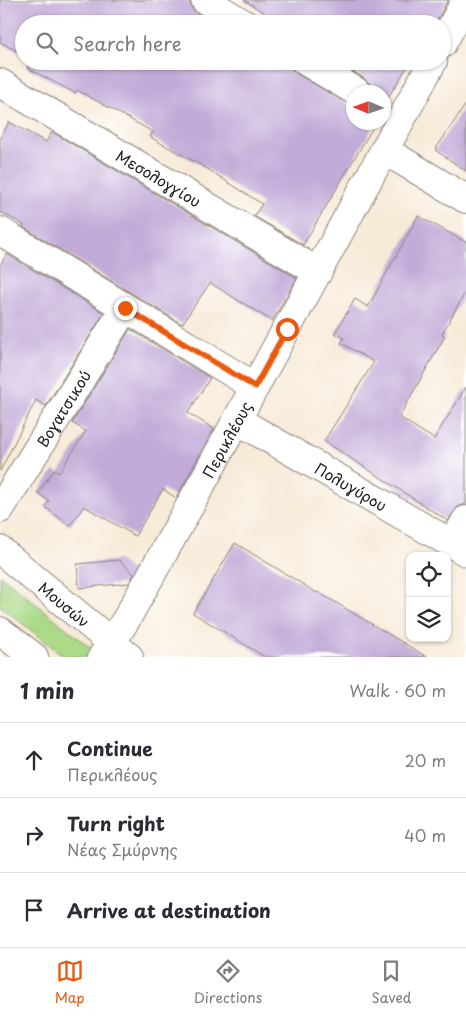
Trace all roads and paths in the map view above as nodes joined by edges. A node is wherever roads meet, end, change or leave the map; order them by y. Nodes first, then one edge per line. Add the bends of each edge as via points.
1 (205, 0) edge
2 (466, 0) edge
3 (229, 15) edge
4 (451, 28) edge
5 (320, 70) edge
6 (426, 70) edge
7 (0, 84) edge
8 (346, 85) edge
9 (392, 114) edge
10 (384, 150) junction
11 (466, 199) edge
12 (2, 238) edge
13 (318, 272) junction
14 (125, 308) junction
15 (255, 387) junction
16 (237, 420) junction
17 (0, 509) edge
18 (466, 520) edge
19 (459, 548) edge
20 (0, 550) edge
21 (0, 631) edge
22 (112, 652) edge
23 (34, 657) edge

1 - 3 street
2 - 4 street
5 - 8 street
6 - 9 street, Περικλέους
7 - 13 street, Μεσολογγίου
9 - 10 street, Περικλέους
10 - 11 street
10 - 13 street, Περικλέους
12 - 14 street
13 - 15 street, Περικλέους
14 - 15 street
14 - 17 street, Βογατσικού
15 - 16 street, Περικλέους
16 - 19 street, Πολυγύρου
16 - 22 street, Περικλέους
18 - 19 street
20 - 22 street, Μουσών
21 - 23 street

